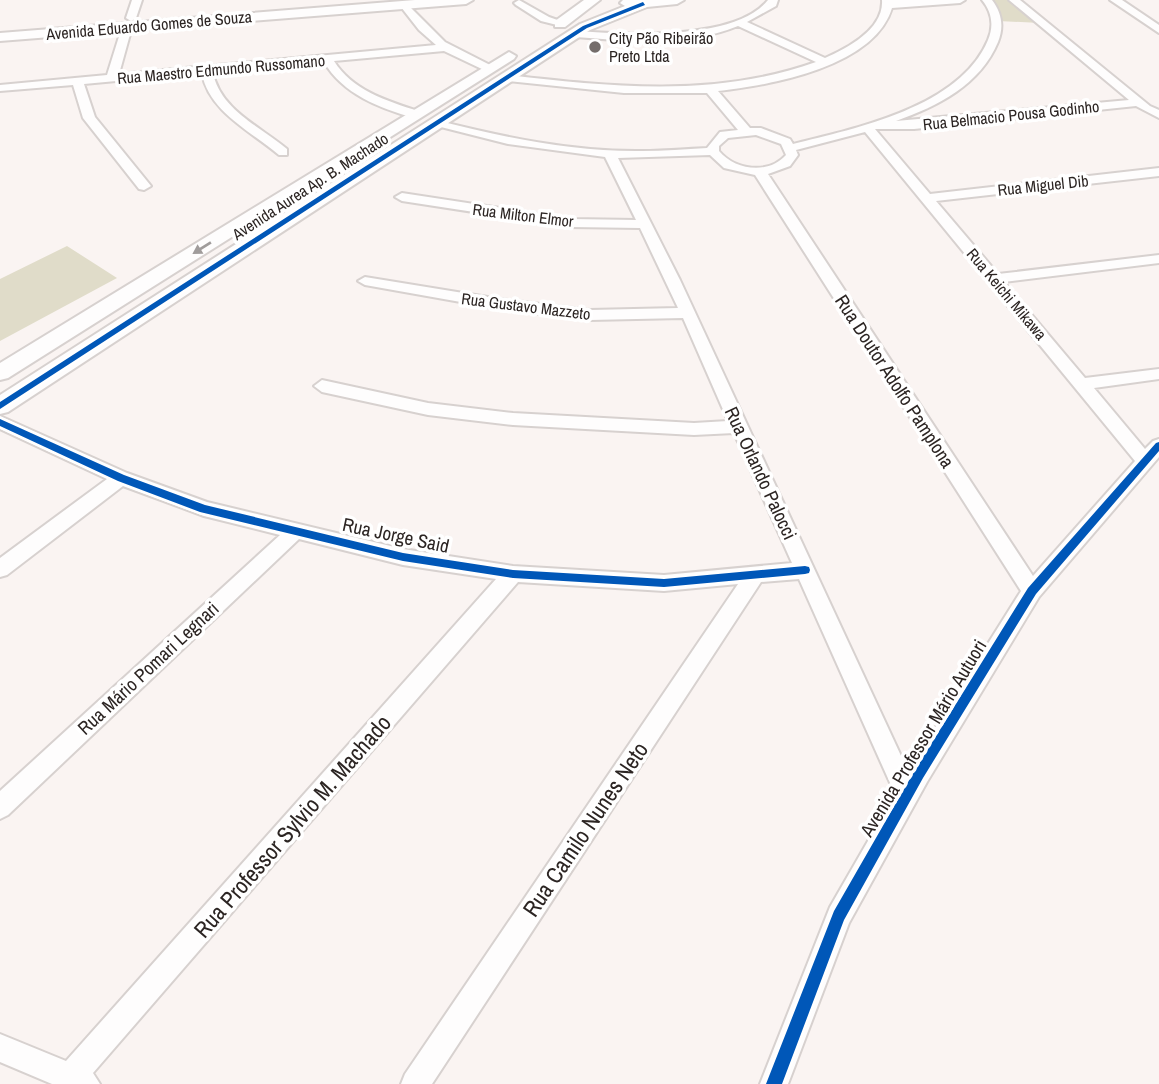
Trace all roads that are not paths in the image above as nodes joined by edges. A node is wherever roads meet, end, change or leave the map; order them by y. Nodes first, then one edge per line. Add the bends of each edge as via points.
1 (138, 0) edge
2 (362, 0) edge
3 (461, 0) edge
4 (466, 0) edge
5 (593, 0) edge
6 (611, 0) edge
7 (677, 0) edge
8 (773, 0) edge
9 (960, 0) edge
10 (987, 0) edge
11 (1014, 0) edge
12 (1115, 0) edge
13 (519, 3) dead end
14 (888, 3) edge
15 (643, 4) junction
16 (405, 5) junction
17 (269, 12) junction
18 (1008, 21) junction
19 (129, 23) junction
20 (741, 23) junction
21 (1041, 24) junction
22 (0, 29) edge
23 (568, 29) junction
24 (1159, 30) edge
25 (0, 37) edge
26 (544, 44) junction
27 (443, 48) junction
28 (328, 60) junction
29 (825, 62) junction
30 (488, 68) junction
31 (207, 71) junction
32 (112, 78) junction
33 (507, 78) junction
34 (78, 81) junction
35 (0, 88) edge
36 (711, 90) junction
37 (1139, 102) junction
38 (414, 114) junction
39 (1159, 114) edge
40 (435, 124) junction
41 (875, 127) junction
42 (745, 130) junction
43 (791, 148) junction
44 (713, 151) junction
45 (283, 152) dead end
46 (609, 153) junction
47 (343, 161) junction
48 (364, 169) junction
49 (759, 171) junction
50 (1159, 172) edge
51 (144, 186) dead end
52 (401, 197) dead end
53 (927, 198) junction
54 (645, 224) junction
55 (1159, 259) edge
56 (995, 279) junction
57 (365, 281) dead end
58 (688, 313) junction
59 (36, 350) junction
60 (63, 365) junction
61 (0, 373) edge
62 (1159, 374) edge
63 (1083, 384) junction
64 (321, 386) dead end
65 (0, 406) edge
66 (0, 422) edge
67 (740, 426) junction
68 (1151, 452) edge
69 (121, 478) junction
70 (297, 530) junction
71 (0, 569) edge
72 (805, 570) junction
73 (513, 574) junction
74 (756, 574) junction
75 (1032, 591) junction
76 (907, 795) junction
77 (0, 807) edge
78 (0, 1048) edge
79 (78, 1081) edge
80 (415, 1084) edge
81 (774, 1084) edge

1 - 19 street
2 - 17 street, Avenida Eduardo Gomes de Souza
3 - 4 street, Avenida Eduardo Gomes de Souza
3 - 16 street, Avenida Eduardo Gomes de Souza
5 - 23 street, Avenida Aurea Ap. B. Machado
6 - 15 street
7 - 15 street
8 - 20 street
9 - 14 street
10 - 18 street
11 - 21 street
12 - 24 street
13 - 23 street
14 - 29 street via 867,39
15 - 23 street, Avenida Aurea Ap. B. Machado
16 - 17 street, Avenida Eduardo Gomes de Souza
16 - 27 street
17 - 19 street, Avenida Eduardo Gomes de Souza
18 - 21 street
18 - 41 street via 993,48 964,82
19 - 22 street, Avenida Eduardo Gomes de Souza
19 - 25 street, Avenida Eduardo Gomes de Souza
19 - 32 street
20 - 23 street via 667,39
20 - 29 street
21 - 37 street
23 - 26 street, Avenida Aurea Ap. B. Machado
26 - 30 street, Avenida Aurea Ap. B. Machado via 524,47
26 - 33 street, Avenida Aurea Ap. B. Machado
27 - 28 street, Rua Maestro Edmundo Russomano
27 - 30 street
28 - 31 street, Rua Maestro Edmundo Russomano
28 - 38 street via 333,70 365,93
29 - 36 street via 787,77
30 - 38 street, Avenida Aurea Ap. B. Machado
31 - 32 street, Rua Maestro Edmundo Russomano
31 - 45 street via 207,80 221,101
32 - 34 street, Rua Maestro Edmundo Russomano
33 - 36 street via 627,92
33 - 40 street, Avenida Aurea Ap. B. Machado
34 - 35 street, Rua Maestro Edmundo Russomano
34 - 51 street via 89,118
36 - 42 street
37 - 39 street
37 - 41 street, Rua Belmacio Pousa Godinho
38 - 47 street, Avenida Aurea Ap. B. Machado
40 - 46 street via 511,142
40 - 48 street, Avenida Aurea Ap. B. Machado
41 - 43 street
41 - 53 street, Rua Keichi Mikawa
42 - 43 street via 778,137
42 - 44 street via 724,135
43 - 49 street via 789,161
44 - 46 street
44 - 49 street via 723,163
46 - 54 street, Rua Orlando Palocci
47 - 48 street
47 -> 59 street, Avenida Aurea Ap. B. Machado
48 - 60 street, Avenida Aurea Ap. B. Machado
49 - 75 street, Rua Doutor Adolfo Pamplona
50 - 53 street, Rua Miguel Dib
52 - 54 street, Rua Milton Elmor via 571,223
53 - 56 street, Rua Keichi Mikawa
54 - 58 street, Rua Orlando Palocci
55 - 56 street
56 - 63 street, Rua Keichi Mikawa
57 - 58 street, Rua Gustavo Mazzeto via 590,315
58 - 67 street, Rua Orlando Palocci
59 - 60 street
59 - 61 street, Avenida Aurea Ap. B. Machado
60 - 65 street, Avenida Aurea Ap. B. Machado
62 - 63 street
63 - 68 street, Rua Keichi Mikawa
64 - 67 street via 428,409 513,419 694,429
66 - 69 street, Rua Jorge Said
67 - 72 street, Rua Orlando Palocci
68 - 75 street, Avenida Professor Mário Autuori
69 - 70 street, Rua Jorge Said via 204,509
69 - 71 street
70 - 73 street, Rua Jorge Said via 403,557
70 - 77 street, Rua Mário Pomari Legnari
72 - 74 street, Rua Jorge Said
72 - 76 street, Rua Orlando Palocci
73 - 74 street, Rua Jorge Said via 664,583
73 - 79 street, Rua Professor Sylvio M. Machado
74 - 80 street, Rua Camilo Nunes Neto
75 - 76 street, Avenida Professor Mário Autuori
76 - 81 street, Avenida Professor Mário Autuori via 839,916
78 - 79 street

